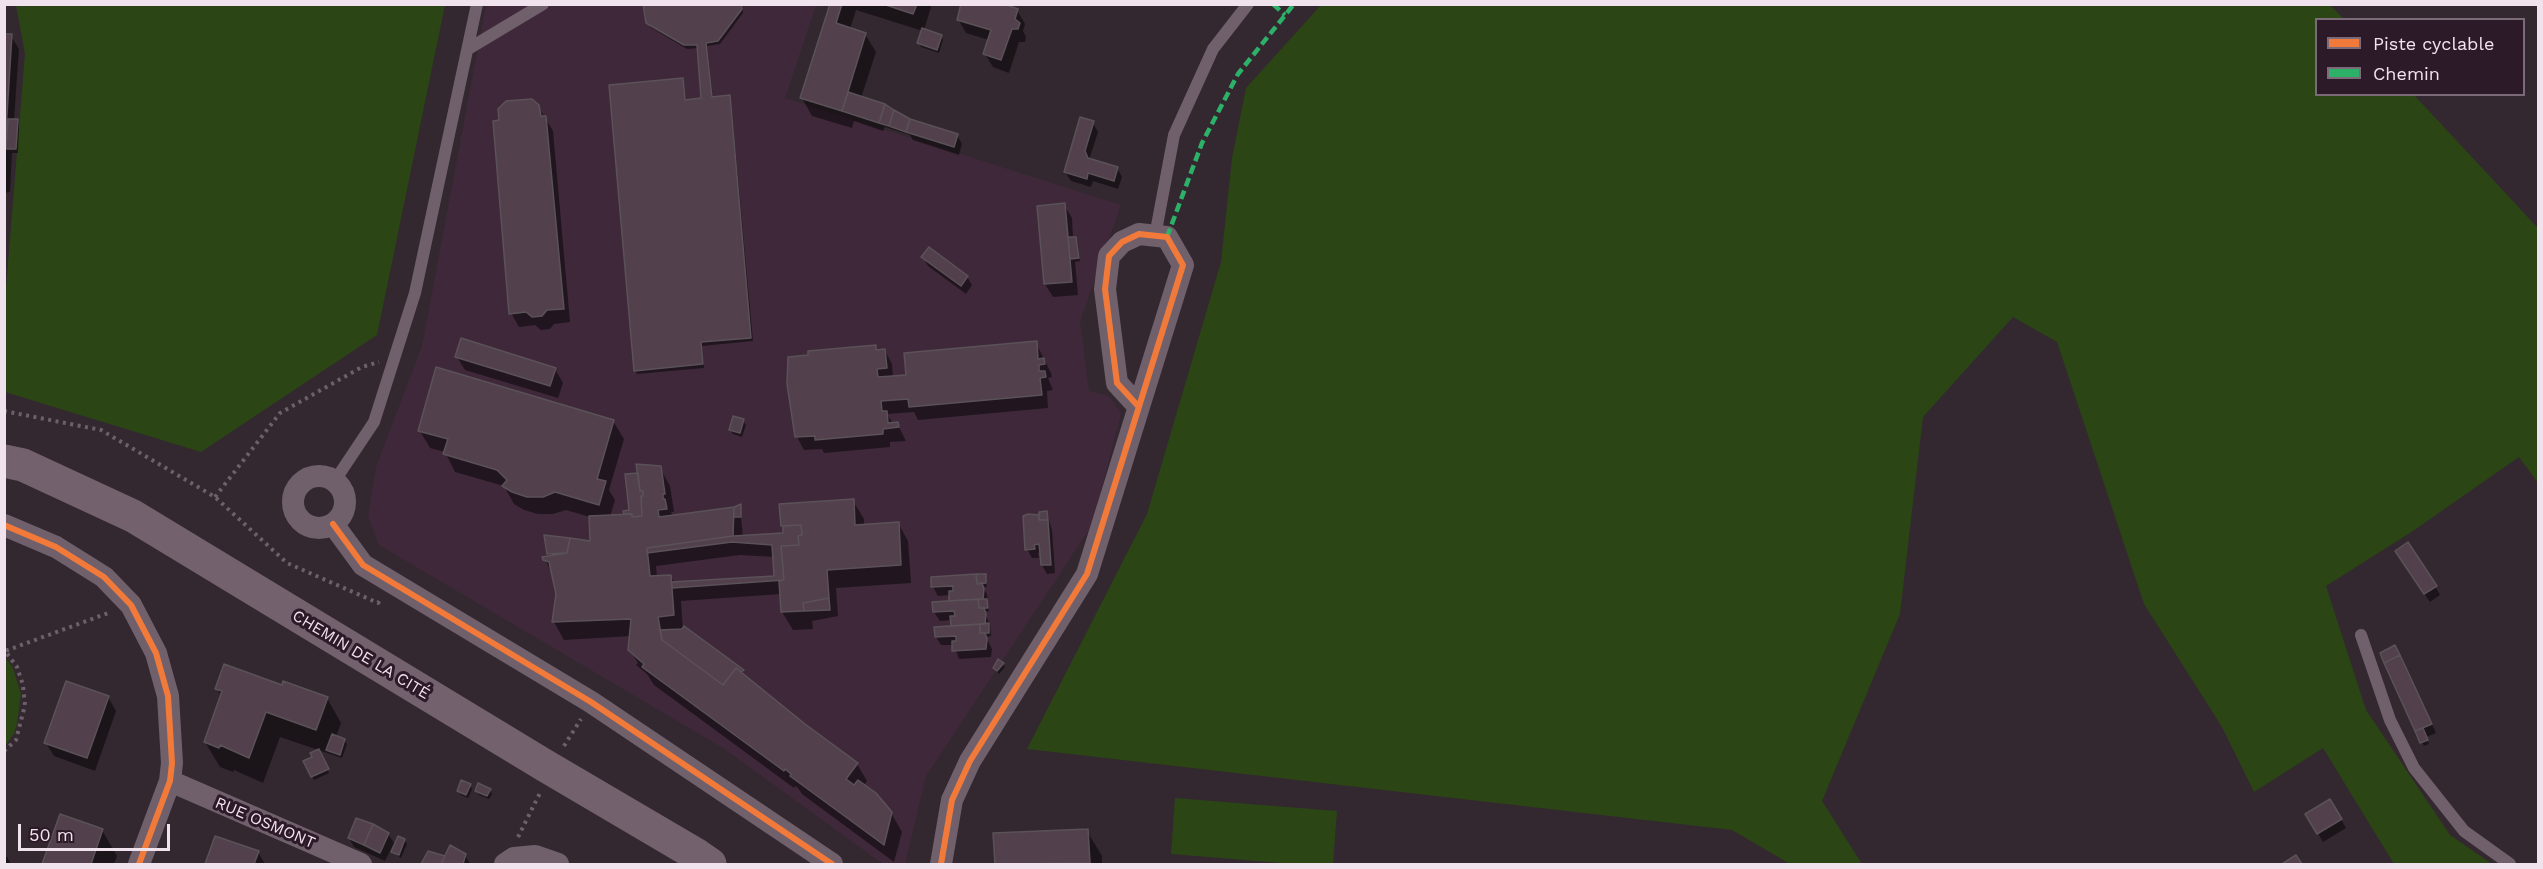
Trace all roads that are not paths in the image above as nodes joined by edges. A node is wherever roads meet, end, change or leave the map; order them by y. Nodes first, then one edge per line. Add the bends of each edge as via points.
1 (477, 4) edge
2 (543, 4) edge
3 (1248, 4) edge
4 (468, 50) junction
5 (1155, 236) junction
6 (1138, 406) junction
7 (4, 461) edge
8 (334, 482) junction
9 (333, 524) junction
10 (4, 525) edge
11 (2361, 635) dead end
12 (170, 781) junction
13 (139, 864) edge
14 (361, 864) edge
15 (505, 864) edge
16 (558, 864) edge
17 (710, 864) edge
18 (832, 864) edge
19 (942, 864) edge
20 (2510, 864) edge

1 - 4 lane
2 - 4 lane
3 - 5 lane via 1212,49 1174,135
4 - 8 lane via 415,293 374,422
5 - 6 street via 1167,237 1184,265
5 - 6 street via 1139,234 1122,242 1109,256 1107,267 1105,289 1117,383
6 - 19 street via 1087,574 979,746 952,800
7 - 17 main road, CHEMIN DE LA CITÉ via 22,465 133,516
8 - 9 street via 345,503
8 - 9 street via 318,476 302,482 296,489 293,506 308,526
9 - 18 street via 363,565 591,702
10 - 12 street via 56,546 104,577 131,605 156,653 168,696
11 - 20 lane via 2390,720 2414,768 2464,831
12 - 13 street
12 - 14 street, RUE OSMONT
15 - 16 street via 514,858 536,856

